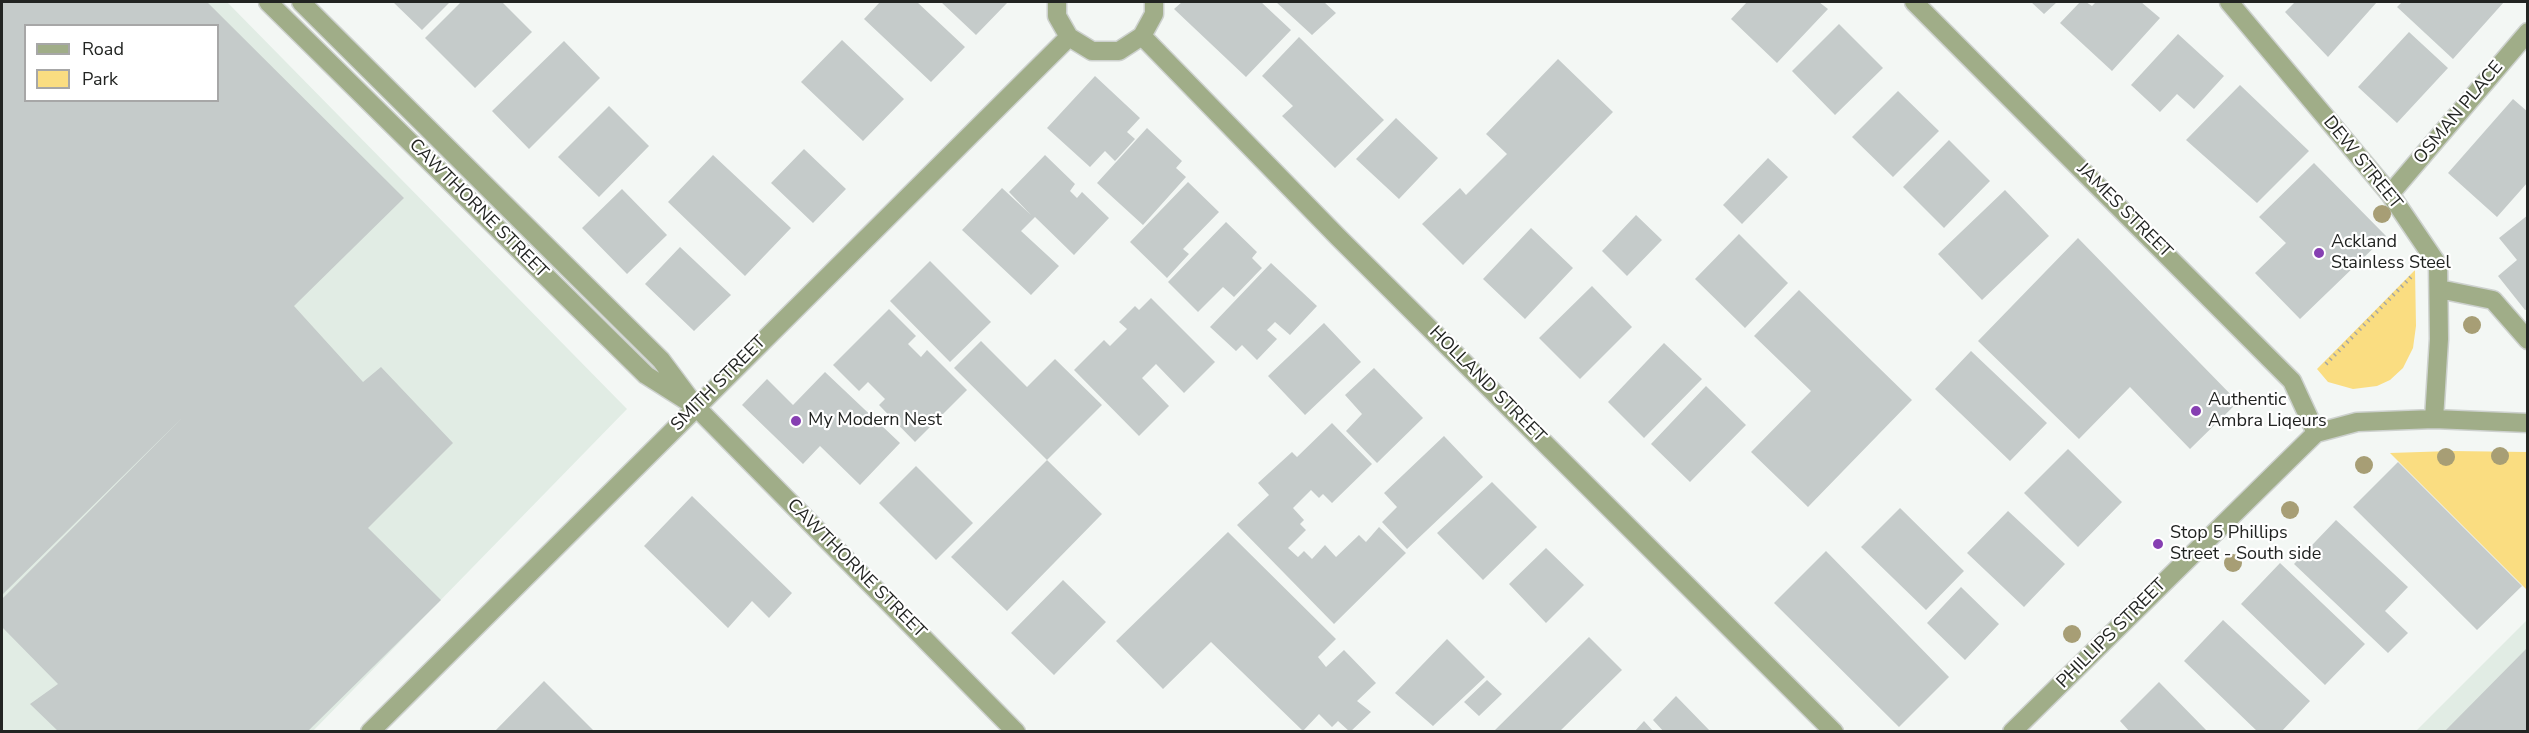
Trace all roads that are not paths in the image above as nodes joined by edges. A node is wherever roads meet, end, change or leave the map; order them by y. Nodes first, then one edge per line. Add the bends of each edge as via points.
1 (268, 2) edge
2 (301, 2) edge
3 (1057, 2) edge
4 (1154, 2) edge
5 (1914, 2) edge
6 (2229, 2) edge
7 (2528, 32) edge
8 (1142, 36) junction
9 (1069, 37) junction
10 (2390, 194) junction
11 (2439, 289) junction
12 (2528, 340) edge
13 (696, 407) junction
14 (2434, 418) junction
15 (2528, 423) edge
16 (2316, 433) junction
17 (370, 732) edge
18 (1016, 732) edge
19 (1834, 732) edge
20 (2012, 732) edge

1 - 13 street, CAWTHORNE STREET via 646,375
2 - 13 street, CAWTHORNE STREET via 661,360
3 - 9 street via 1057,16
4 - 8 street via 1154,14
5 - 16 street, JAMES STREET via 2292,381
6 - 10 street, DEW STREET
7 - 10 street, OSMAN PLACE
8 - 9 street via 1119,51 1092,51
8 - 19 street, HOLLAND STREET
9 - 13 street, SMITH STREET
10 - 11 street, DEW STREET via 2438,265
11 - 12 street via 2493,300
11 - 14 street, DEW STREET
13 - 17 street, SMITH STREET
13 - 18 street, CAWTHORNE STREET
14 - 15 street, PHILLIPS STREET
14 - 16 street, PHILLIPS STREET via 2357,422
16 - 20 street, PHILLIPS STREET

